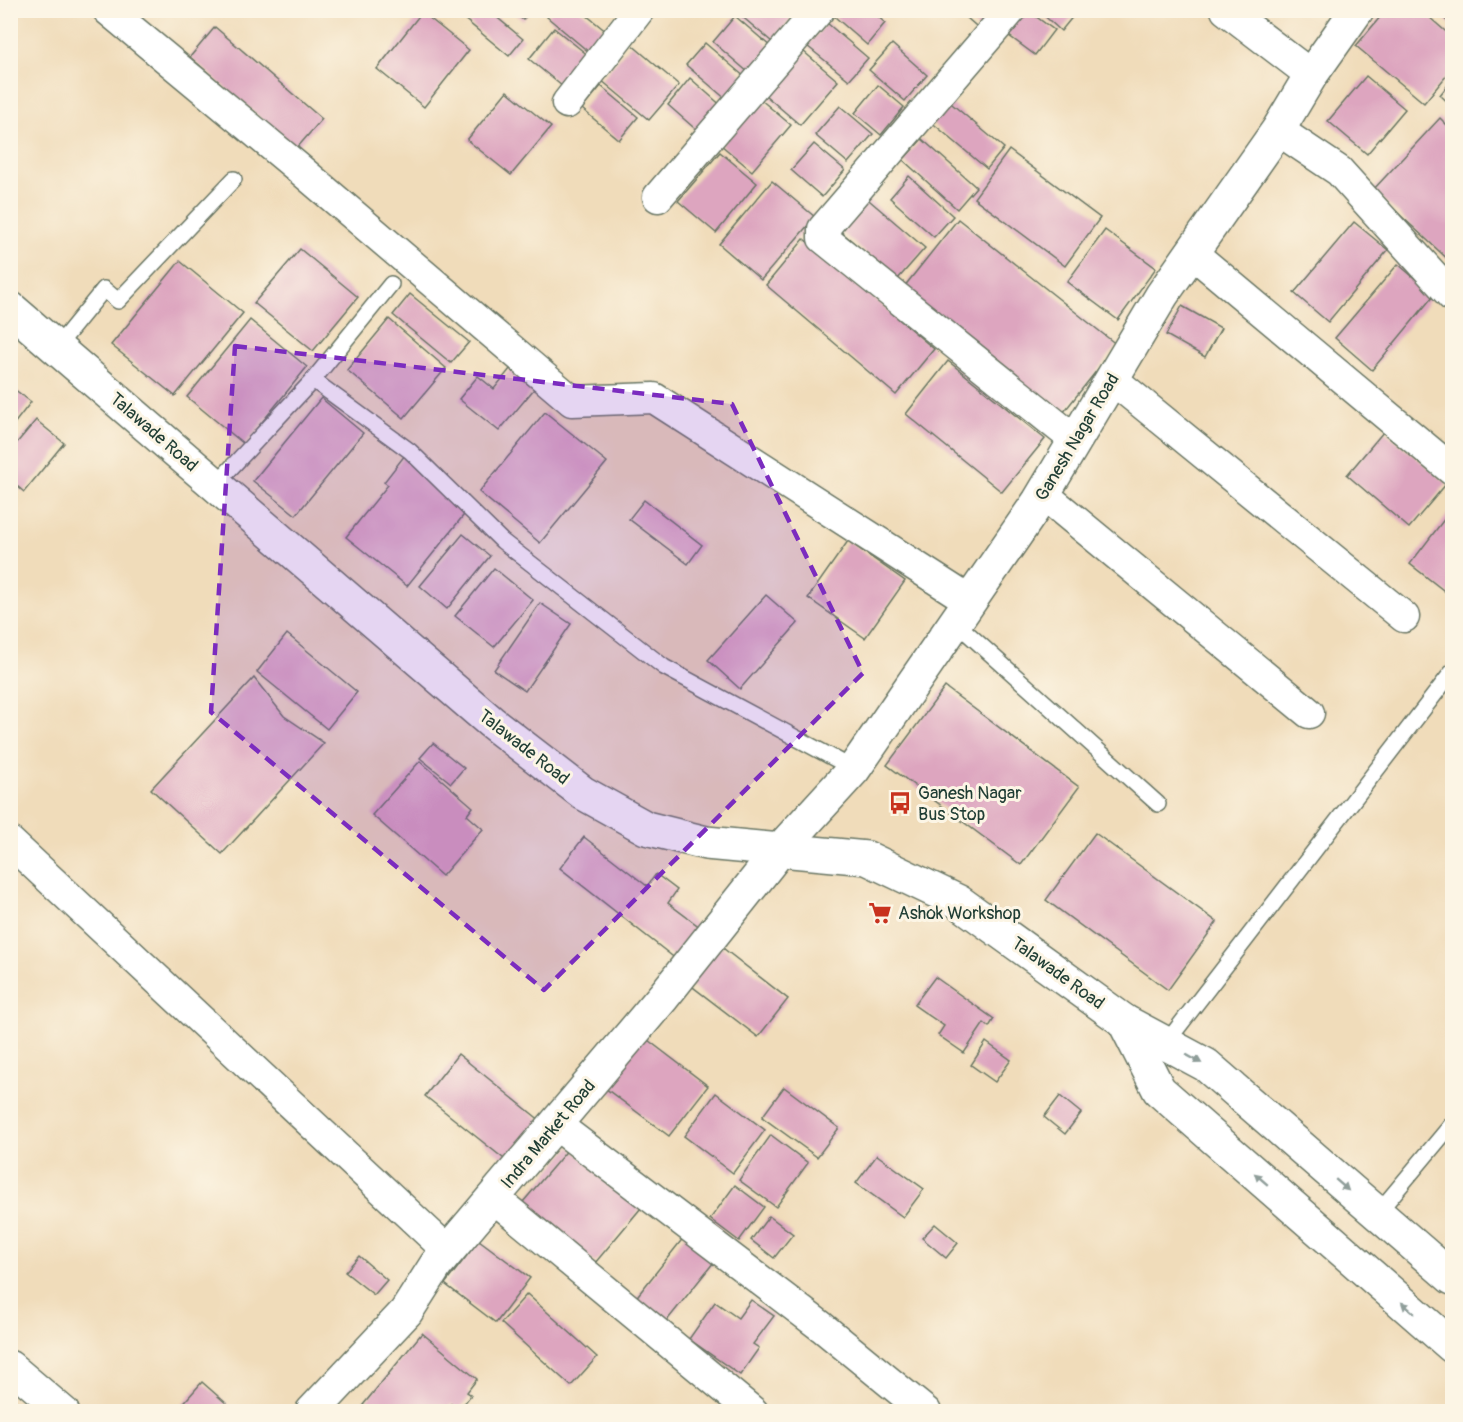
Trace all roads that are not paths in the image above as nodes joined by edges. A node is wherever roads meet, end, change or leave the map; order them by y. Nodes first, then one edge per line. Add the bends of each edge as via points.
1 (108, 10) edge
2 (639, 10) edge
3 (819, 10) edge
4 (1011, 10) edge
5 (1226, 10) edge
6 (1357, 10) edge
7 (1311, 75) junction
8 (567, 103) dead end
9 (1278, 130) junction
10 (234, 179) dead end
11 (658, 197) dead end
12 (1191, 252) junction
13 (391, 284) dead end
14 (1452, 296) edge
15 (10, 308) edge
16 (56, 348) junction
17 (1112, 379) junction
18 (313, 380) junction
19 (1075, 440) junction
20 (1452, 470) edge
21 (215, 485) junction
22 (1043, 494) junction
23 (963, 611) junction
24 (1404, 617) dead end
25 (1452, 672) edge
26 (1309, 713) dead end
27 (854, 769) junction
28 (1158, 804) dead end
29 (10, 842) edge
30 (779, 851) junction
31 (1124, 1021) junction
32 (1166, 1043) junction
33 (555, 1124) junction
34 (1452, 1124) edge
35 (495, 1199) junction
36 (1376, 1215) junction
37 (448, 1251) junction
38 (1452, 1278) edge
39 (1452, 1346) edge
40 (10, 1366) edge
41 (64, 1412) edge
42 (312, 1412) edge
43 (753, 1412) edge
44 (926, 1412) edge

1 - 23 street via 572,401 654,398
2 - 8 street
3 - 11 street
4 - 19 street via 823,229 823,238
5 - 7 street
6 - 7 main road, Ganesh Nagar Road
7 - 9 main road, Ganesh Nagar Road
9 - 12 main road, Ganesh Nagar Road
9 - 14 street via 1339,171
10 - 16 lane via 118,301 104,289
12 - 17 main road, Ganesh Nagar Road
12 - 20 street
13 - 18 lane
15 - 16 main road, Talawade Road
16 - 21 main road, Talawade Road
17 - 19 main road, Ganesh Nagar Road
17 - 24 street
18 - 21 lane
18 - 27 lane via 410,451 502,541 664,667
19 - 22 main road, Ganesh Nagar Road
21 - 30 main road, Talawade Road via 491,722 583,793 646,828 706,843
22 - 23 main road, Ganesh Nagar Road
22 - 26 street
23 - 27 main road, Ganesh Nagar Road
23 - 28 lane
25 - 32 lane
27 - 30 main road, Ganesh Nagar Road
29 - 37 street
30 - 31 main road, Talawade Road via 867,858 959,902
30 - 33 main road, Indra Market Road
31 - 32 main road, Talawade Road
39 -> 31 main road, Talawade Road via 1159,1090
32 -> 36 main road, Talawade Road via 1206,1065
33 - 35 main road, Indra Market Road
33 - 44 street via 822,1327
34 - 36 lane
35 - 37 main road, Indra Market Road
35 - 43 street
36 - 38 main road, Talawade Road
37 - 42 main road, Indra Market Road via 406,1312
40 - 41 street

